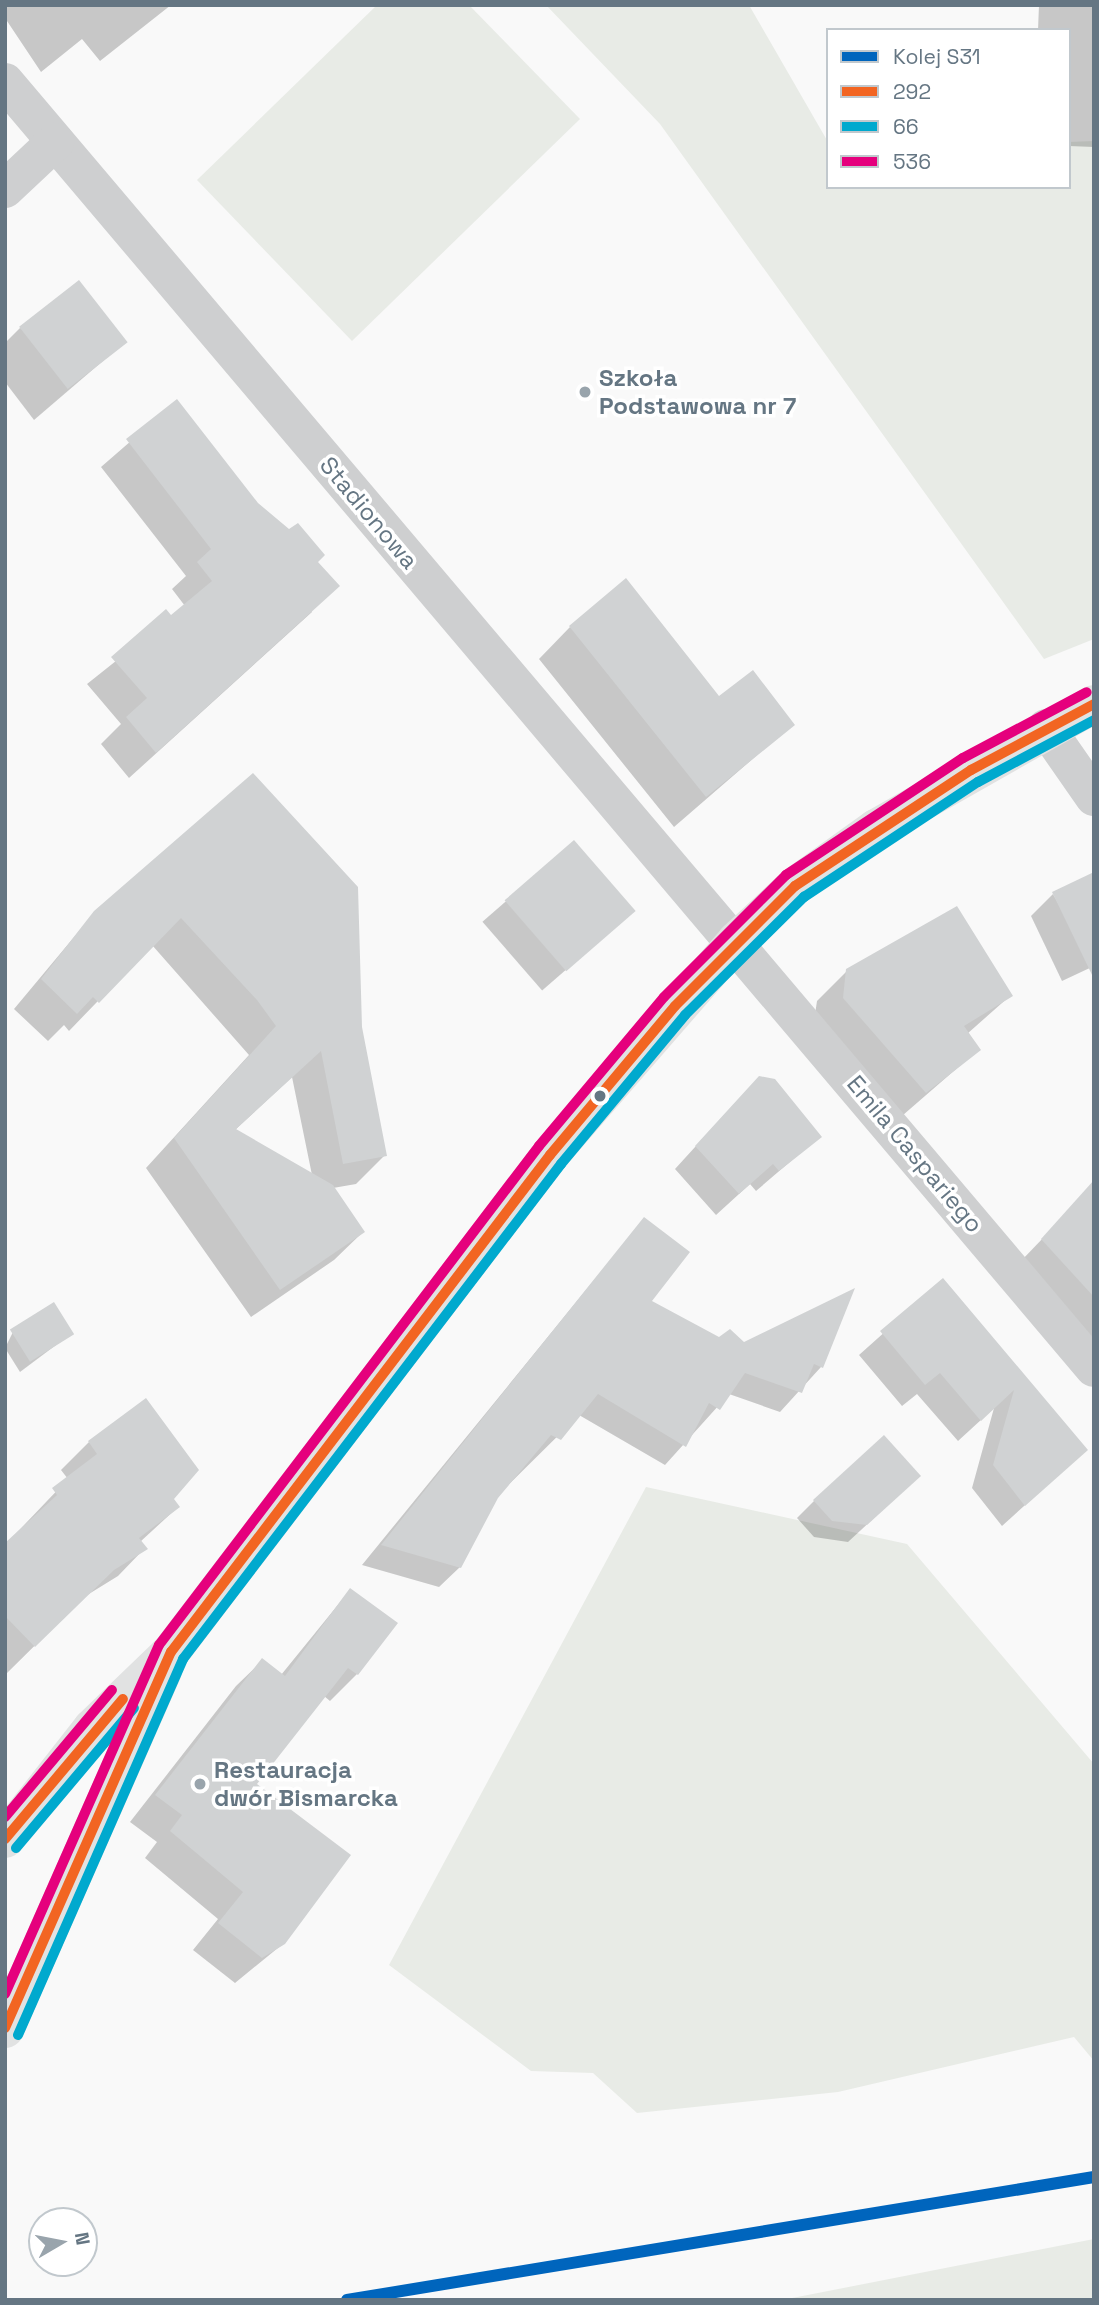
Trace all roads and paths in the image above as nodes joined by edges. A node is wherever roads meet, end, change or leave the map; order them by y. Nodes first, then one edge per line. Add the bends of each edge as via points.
1 (5, 82) edge
2 (55, 142) junction
3 (5, 189) edge
4 (1094, 704) edge
5 (1046, 727) junction
6 (1094, 797) edge
7 (736, 941) junction
8 (1094, 1368) edge
9 (172, 1652) junction
10 (5, 1839) edge
11 (5, 2029) edge

1 - 2 street, Stadionowa
2 - 3 street
2 - 7 street, Stadionowa
4 - 5 main road
5 - 6 street
5 - 7 main road via 876,828 795,886
7 - 8 street, Emila Caspariego
7 - 9 main road via 550,1155
9 - 10 main road via 92,1728
9 - 11 main road

